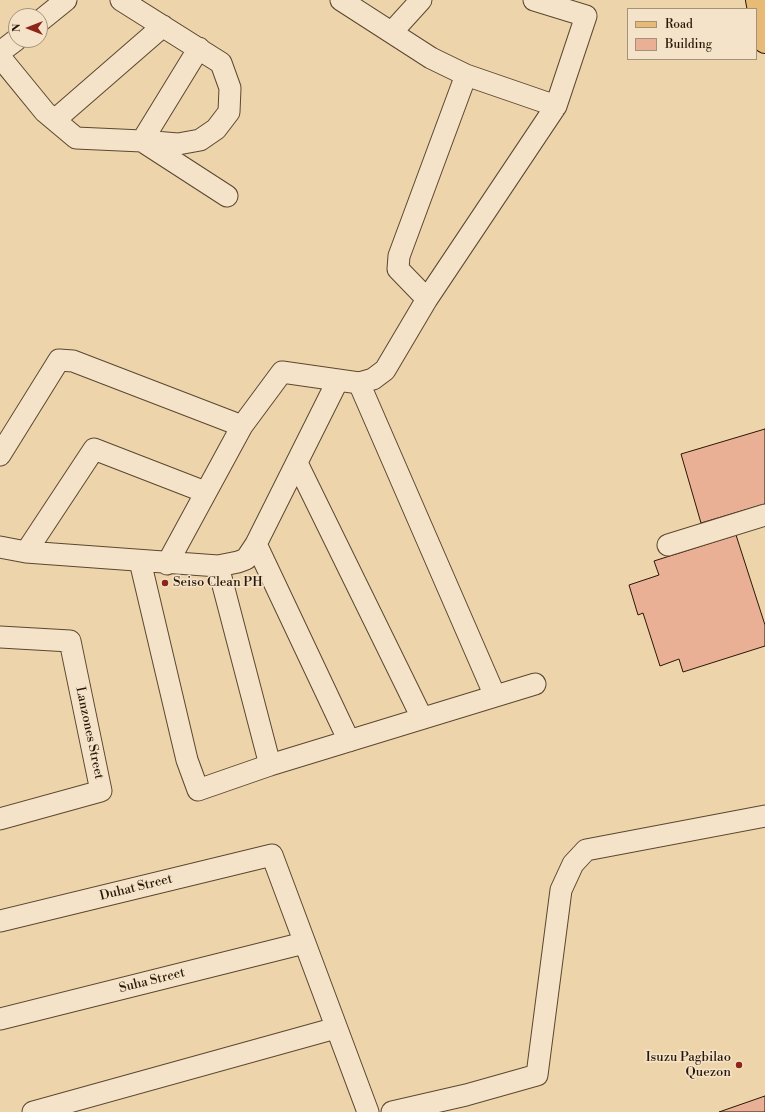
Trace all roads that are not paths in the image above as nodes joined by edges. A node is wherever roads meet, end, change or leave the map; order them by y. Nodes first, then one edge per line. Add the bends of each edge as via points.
1 (66, 0) edge
2 (122, 0) edge
3 (341, 0) edge
4 (421, 0) edge
5 (534, 0) edge
6 (757, 0) edge
7 (48, 15) edge
8 (163, 26) junction
9 (392, 32) junction
10 (765, 42) edge
11 (199, 48) junction
12 (0, 57) edge
13 (466, 75) junction
14 (556, 106) junction
15 (56, 119) junction
16 (142, 141) junction
17 (227, 196) dead end
18 (427, 299) junction
19 (338, 380) junction
20 (359, 383) junction
21 (242, 426) junction
22 (0, 455) edge
23 (297, 463) junction
24 (205, 492) junction
25 (765, 515) edge
26 (256, 544) junction
27 (668, 545) dead end
28 (0, 547) edge
29 (26, 552) junction
30 (140, 561) junction
31 (167, 564) junction
32 (218, 566) junction
33 (0, 637) edge
34 (535, 684) dead end
35 (495, 696) junction
36 (422, 718) junction
37 (349, 740) junction
38 (270, 764) junction
39 (765, 816) edge
40 (0, 819) edge
41 (0, 921) edge
42 (304, 943) junction
43 (0, 1019) edge
44 (336, 1028) junction
45 (468, 1104) edge
46 (33, 1112) edge
47 (368, 1112) edge
48 (392, 1112) edge

1 - 7 street
2 - 8 street
3 - 9 street
4 - 9 street
5 - 14 street via 586,16
6 - 10 main road
8 - 11 street
8 - 15 street
9 - 13 street via 431,58
11 - 16 street
11 - 16 street via 221,62 230,88 229,112 216,129 200,140 178,144
12 - 15 street via 45,112
13 - 14 street
13 - 18 street via 399,256 398,269
14 - 18 street
15 - 16 street via 76,138
16 - 17 street
18 - 20 street via 385,370 373,379
19 - 20 street
19 - 21 street via 282,372
19 - 23 street
20 - 35 street
21 - 22 street via 73,361 59,360
21 - 24 street
23 - 26 street
23 - 36 street
24 - 29 street via 94,449
24 - 31 street
25 - 27 street
26 - 32 street via 246,559
26 - 37 street
28 - 29 street
29 - 30 street
30 - 31 street
30 - 38 street via 187,760 198,790
31 - 32 street
32 - 38 street
33 - 40 street, Lanzones Street via 70,642 101,791
34 - 35 street
35 - 36 street
36 - 37 street
37 - 38 street
39 - 45 street via 586,850 573,864 562,890 537,1075
41 - 42 street, Duhat Street via 272,855
42 - 43 street, Suha Street
42 - 44 street
44 - 46 street
44 - 47 street
45 - 48 street

